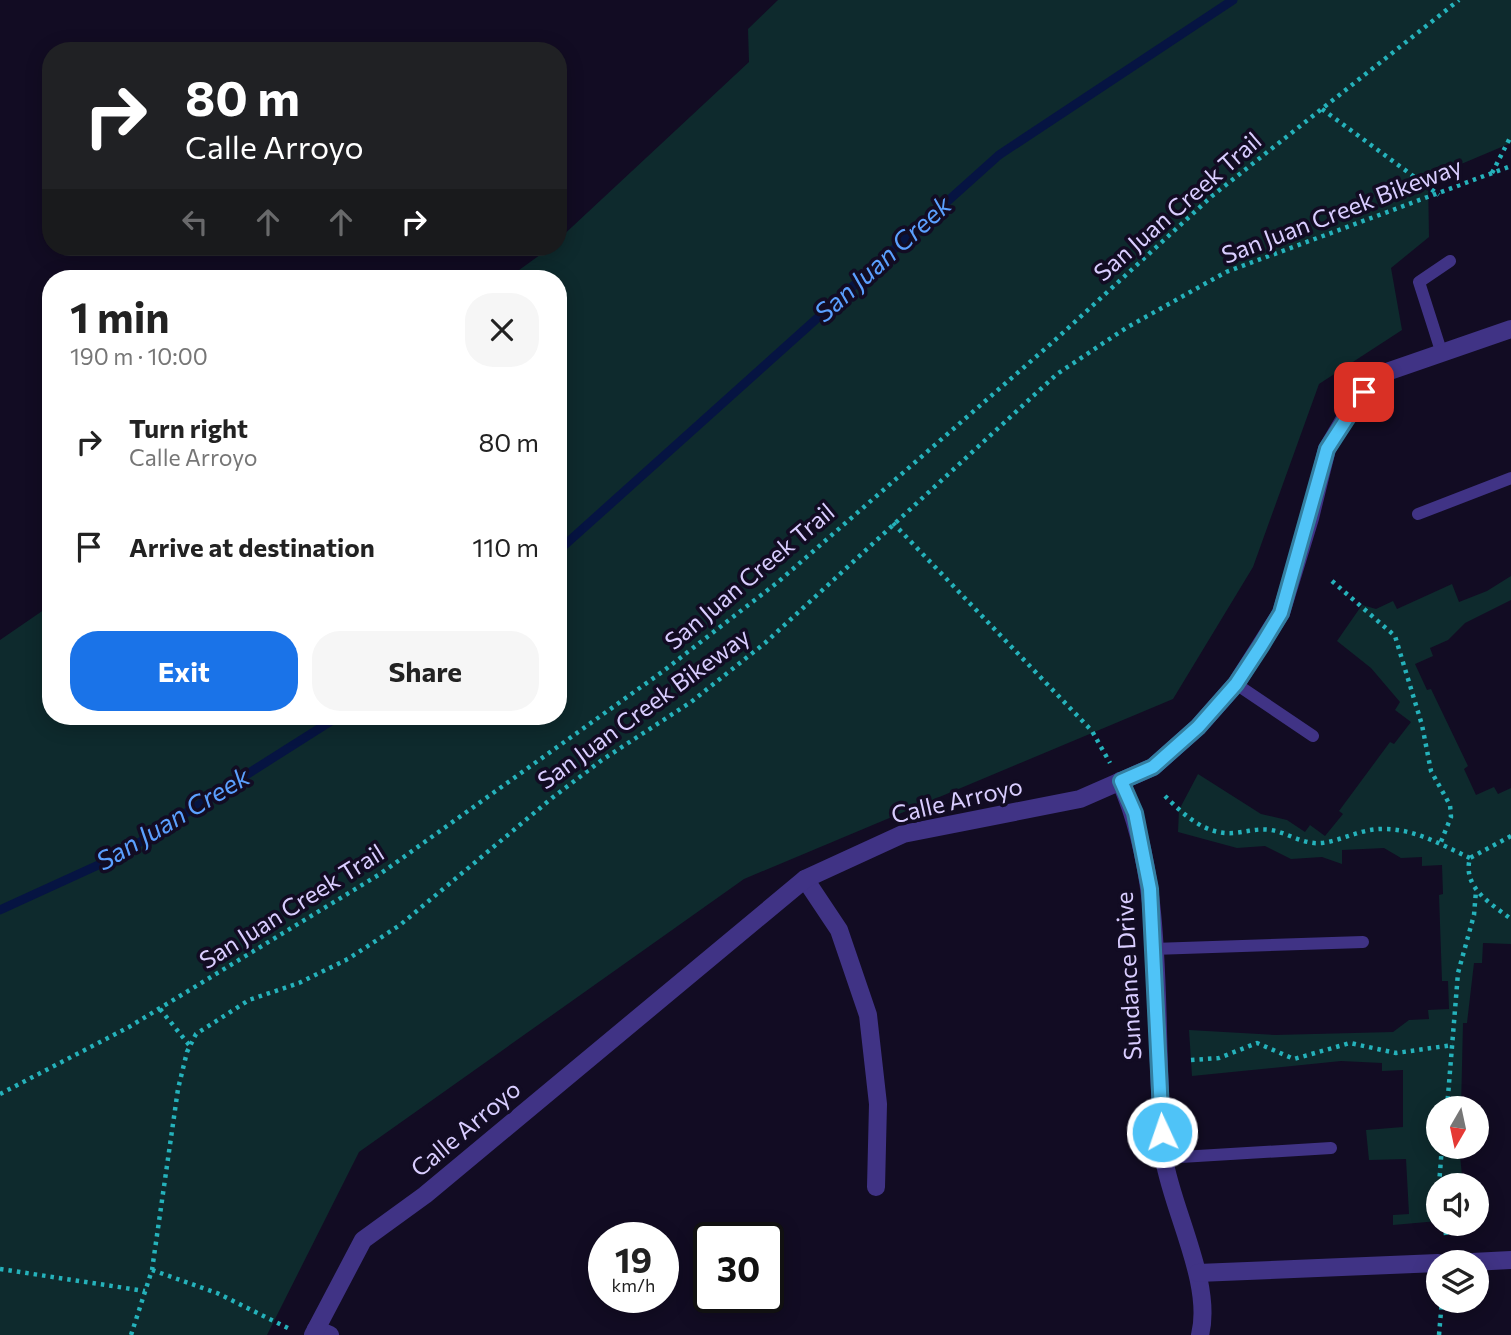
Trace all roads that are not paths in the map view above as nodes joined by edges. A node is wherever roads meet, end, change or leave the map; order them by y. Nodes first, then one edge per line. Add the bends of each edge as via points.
1 (1450, 261) dead end
2 (1511, 329) edge
3 (1442, 354) junction
4 (1511, 478) edge
5 (1418, 514) dead end
6 (1236, 684) junction
7 (1313, 736) dead end
8 (1121, 781) junction
9 (805, 878) junction
10 (1363, 942) dead end
11 (1153, 949) junction
12 (1331, 1148) dead end
13 (1164, 1158) junction
14 (876, 1188) dead end
15 (1511, 1260) edge
16 (1489, 1261) edge
17 (1426, 1264) edge
18 (1198, 1273) junction
19 (315, 1334) edge
20 (1200, 1335) edge

1 - 3 lane via 1419,282
2 - 3 street, Calle Arroyo
3 - 6 street, Calle Arroyo via 1378,375 1350,410 1327,449 1281,613
4 - 5 lane
6 - 7 lane
6 - 8 street, Calle Arroyo via 1198,727 1153,767
8 - 9 street, Calle Arroyo via 1080,799 903,834
8 - 11 street, Sundance Drive via 1135,813 1150,889
9 - 14 street via 839,929 868,1015 878,1104
9 - 19 street, Calle Arroyo via 425,1195 363,1240
10 - 11 lane
11 - 13 street, Sundance Drive
12 - 13 lane
13 - 18 street, Sundance Drive
15 - 16 street
17 - 18 street
18 - 20 street, Sundance Drive

